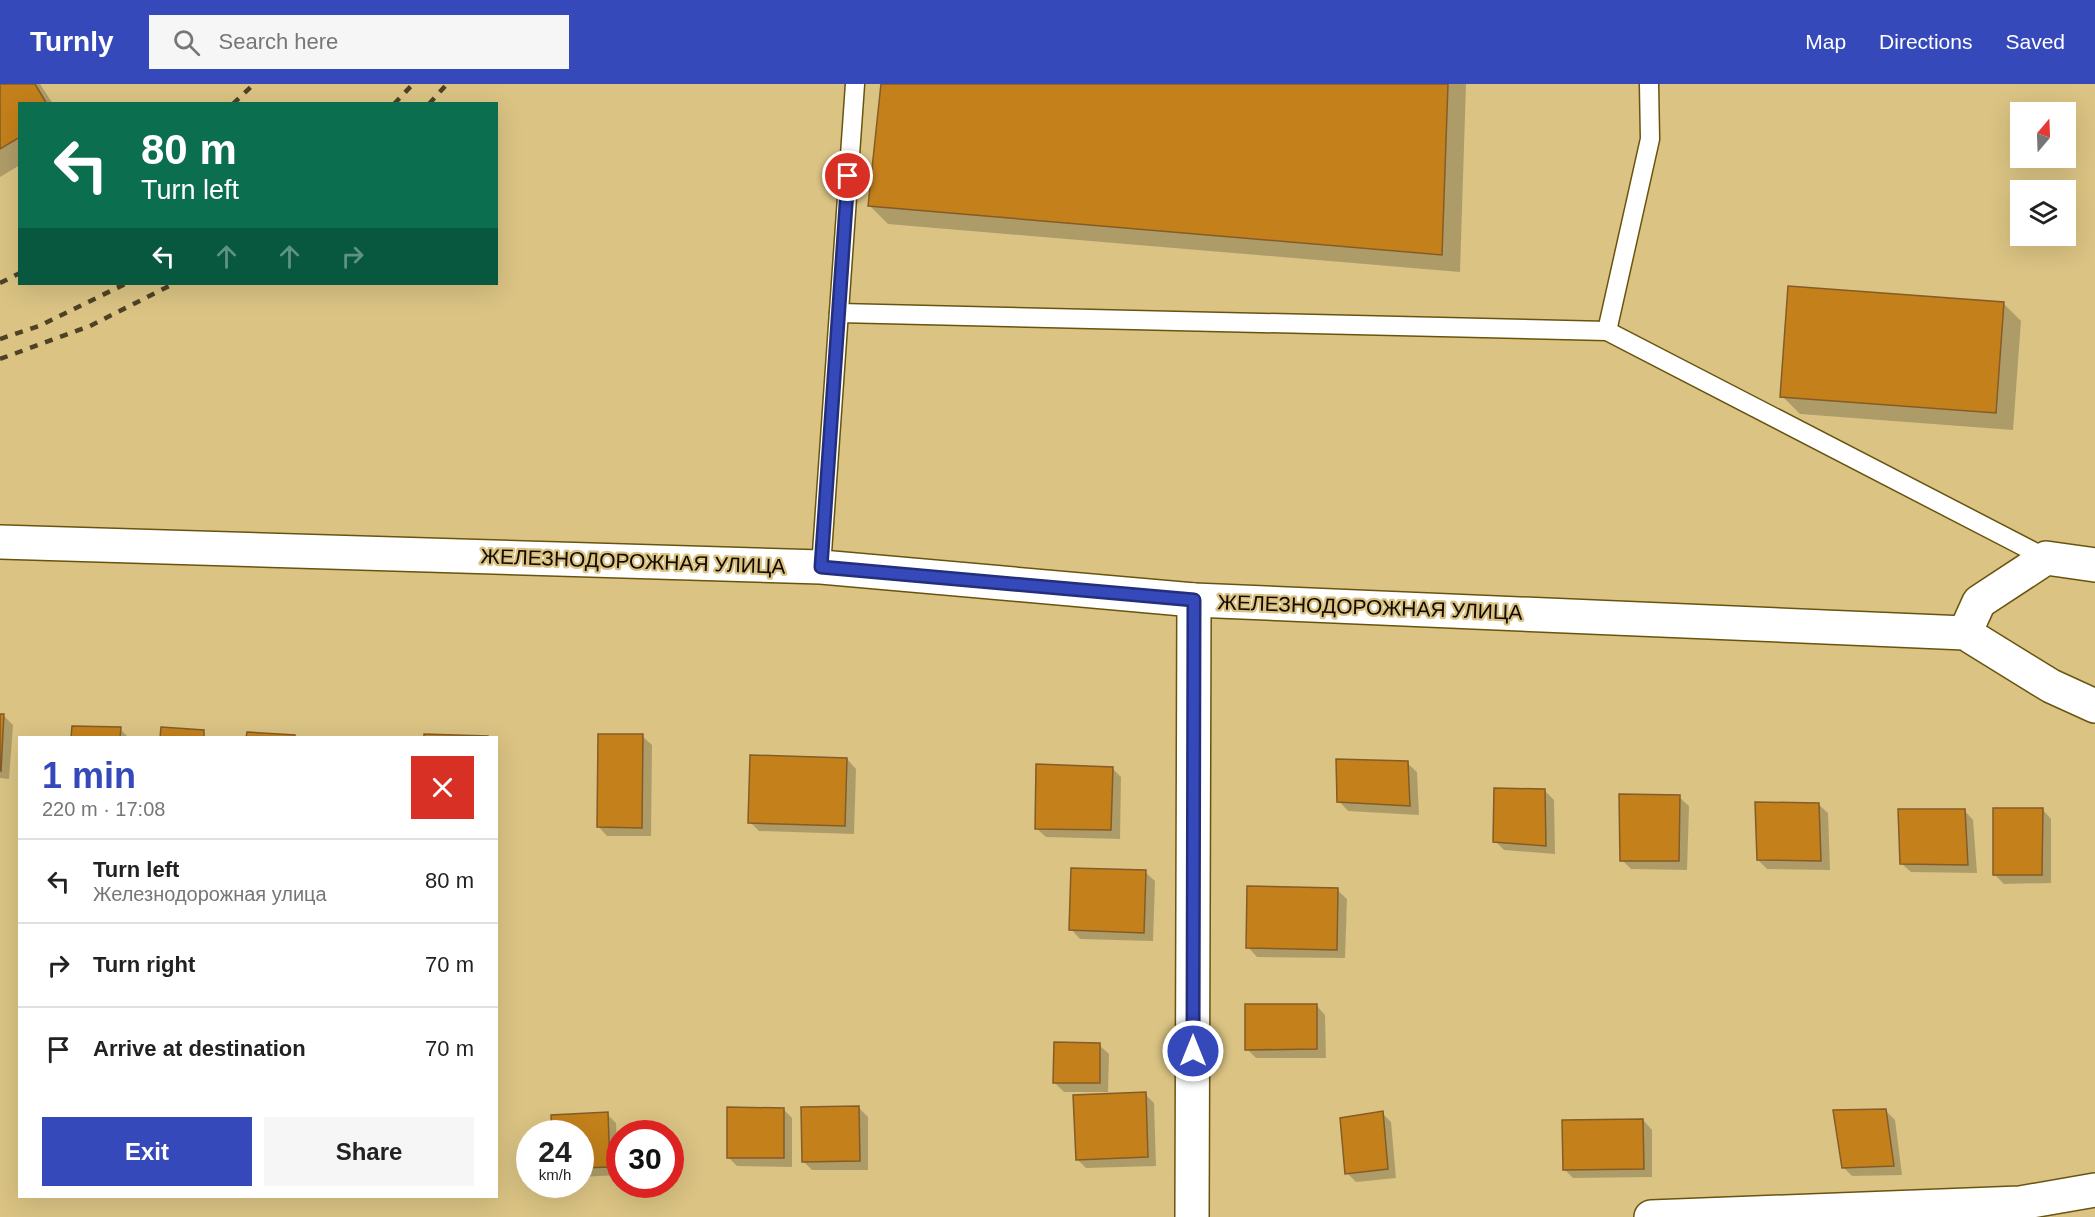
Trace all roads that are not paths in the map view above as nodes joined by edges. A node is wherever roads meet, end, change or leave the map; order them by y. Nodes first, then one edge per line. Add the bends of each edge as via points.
1 (855, 84) edge
2 (1649, 84) edge
3 (839, 313) junction
4 (1607, 331) junction
5 (0, 542) edge
6 (2046, 558) junction
7 (2095, 565) edge
8 (821, 567) junction
9 (1194, 600) junction
10 (1965, 633) junction
11 (2095, 706) edge
12 (2095, 1190) edge
13 (1192, 1217) edge
14 (1652, 1217) edge

1 - 3 lane
2 - 4 lane via 1650,138
3 - 4 lane
3 - 8 lane
4 - 6 lane
5 - 8 main road, ЖЕЛЕЗНОДОРОЖНАЯ УЛИЦА
6 - 7 main road
6 - 10 main road via 1978,602
8 - 9 main road, ЖЕЛЕЗНОДОРОЖНАЯ УЛИЦА
9 - 10 main road, ЖЕЛЕЗНОДОРОЖНАЯ УЛИЦА
9 - 13 main road
10 - 11 main road via 2051,686
12 - 14 main road via 2020,1203

